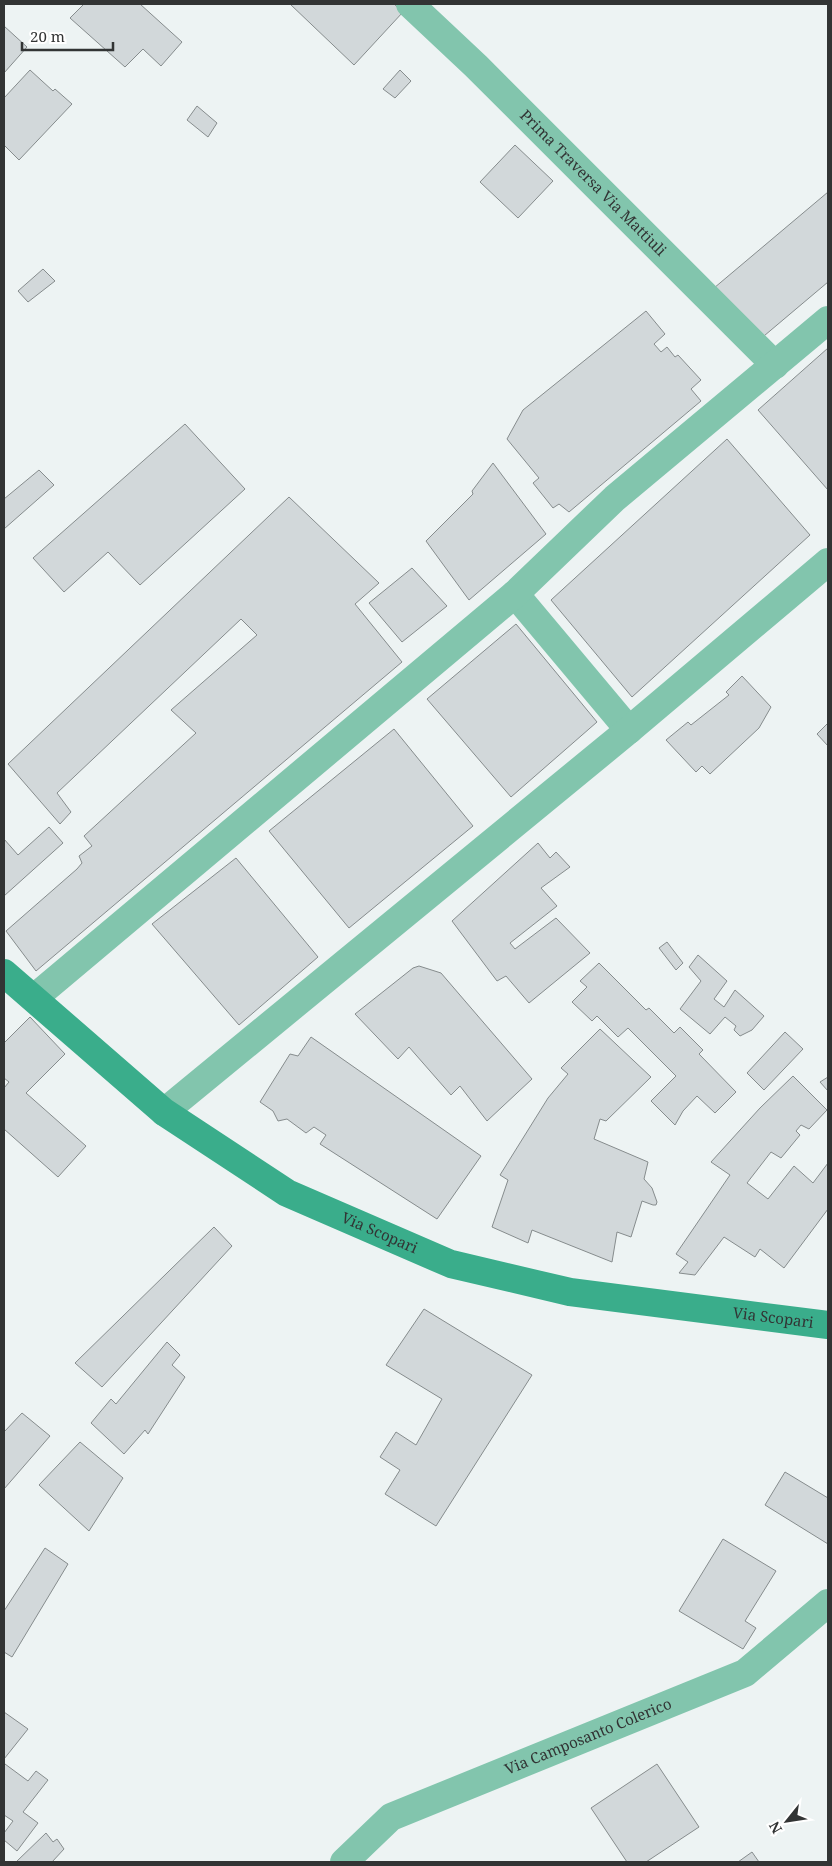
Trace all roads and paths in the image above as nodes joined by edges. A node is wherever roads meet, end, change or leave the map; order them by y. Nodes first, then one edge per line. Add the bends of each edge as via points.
1 (410, 4) edge
2 (828, 320) edge
3 (775, 365) junction
4 (828, 562) edge
5 (515, 594) junction
6 (629, 730) junction
7 (4, 973) edge
8 (34, 998) junction
9 (164, 1112) junction
10 (828, 1324) edge
11 (828, 1603) edge
12 (344, 1862) edge

1 - 3 street, Prima Traversa Via Mattiuli
2 - 3 street
3 - 5 street via 615,498
4 - 6 street
5 - 6 street
5 - 8 street
6 - 9 street
7 - 8 street, Via Scopari
8 - 9 street, Via Scopari
9 - 10 street, Via Scopari via 287,1193 451,1264 570,1292
11 - 12 street, Via Camposanto Colerico via 745,1672 392,1817

